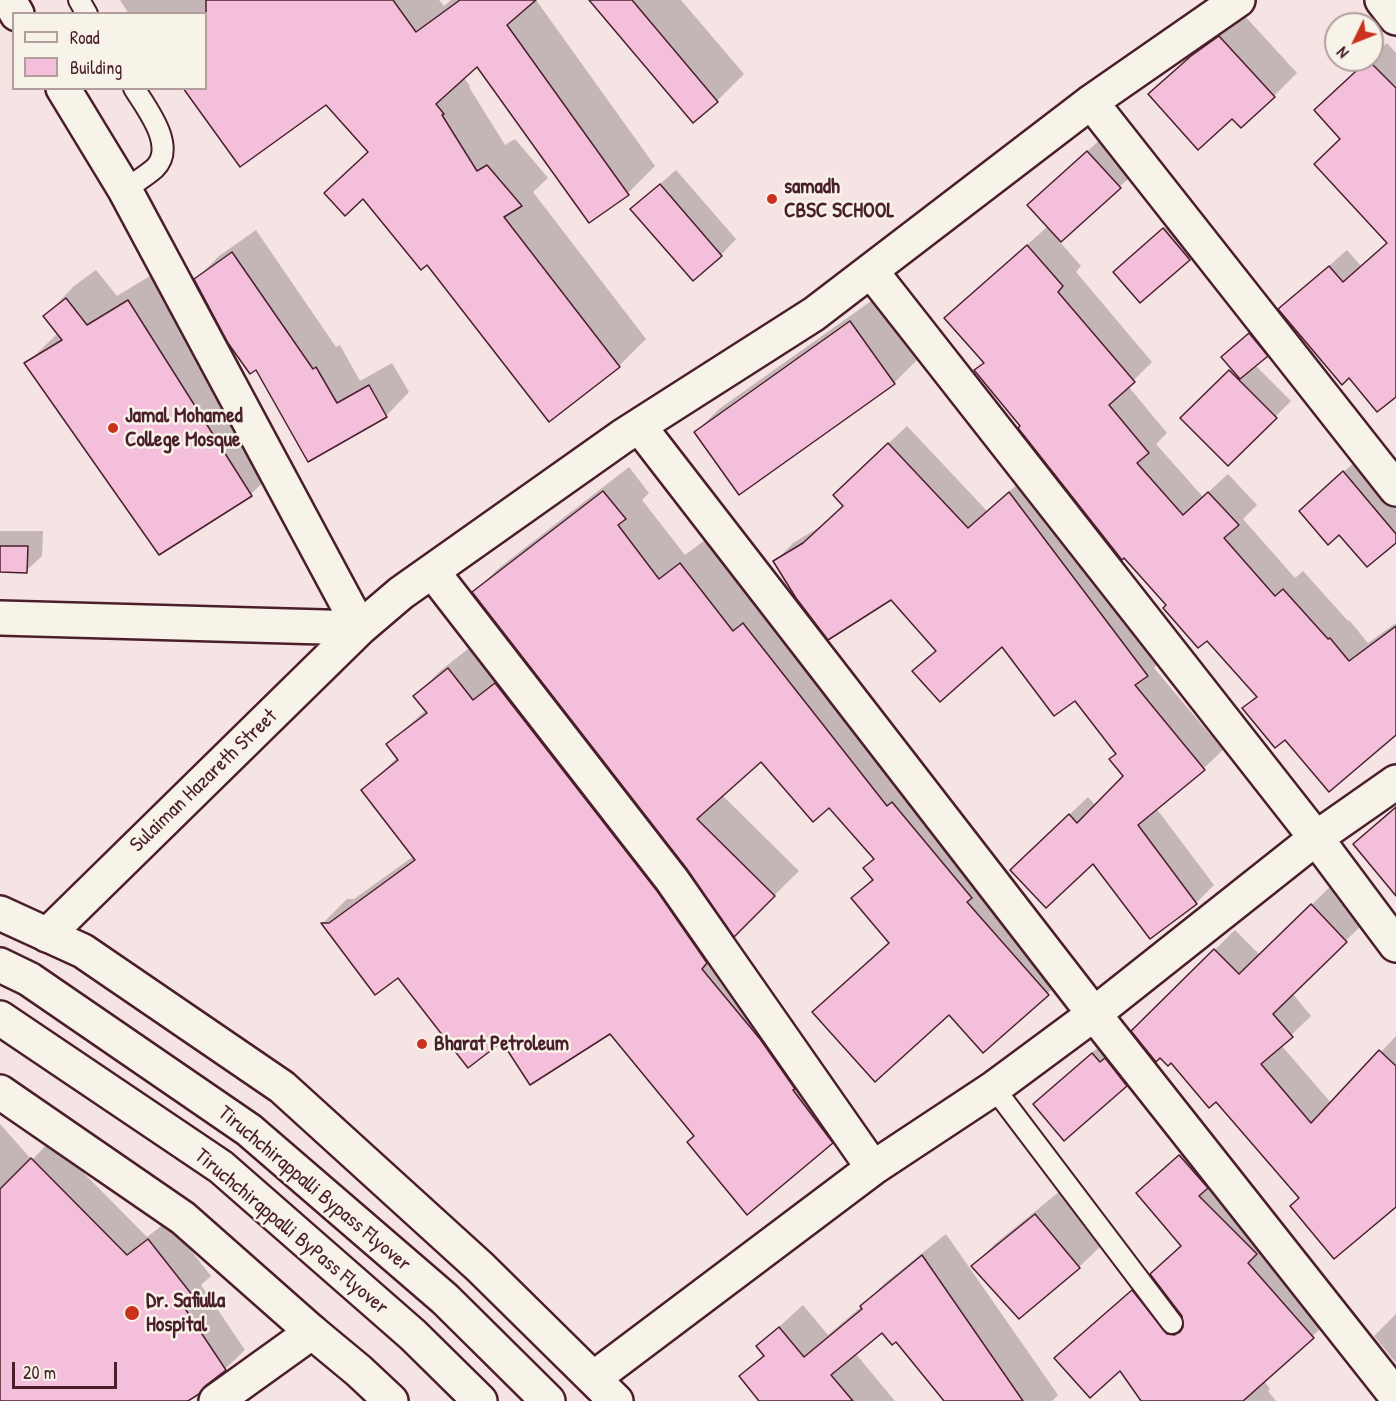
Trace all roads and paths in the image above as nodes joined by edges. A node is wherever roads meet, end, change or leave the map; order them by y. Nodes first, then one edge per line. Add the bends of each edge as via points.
1 (1238, 0) edge
2 (1382, 0) edge
3 (1396, 18) edge
4 (64, 90) edge
5 (135, 90) edge
6 (1091, 102) junction
7 (124, 190) junction
8 (871, 271) junction
9 (639, 426) junction
10 (1396, 489) edge
11 (432, 571) junction
12 (0, 618) edge
13 (360, 628) junction
14 (1396, 782) edge
15 (1316, 838) junction
16 (0, 914) edge
17 (47, 934) junction
18 (1396, 945) edge
19 (0, 965) edge
20 (1094, 1014) junction
21 (0, 1018) edge
22 (994, 1088) junction
23 (0, 1092) edge
24 (873, 1168) junction
25 (1172, 1323) dead end
26 (312, 1332) junction
27 (605, 1390) edge
28 (1396, 1396) edge
29 (216, 1401) edge
30 (390, 1401) edge
31 (480, 1401) edge
32 (548, 1401) edge

1 - 6 main road, Sulaiman Hazareth Street
2 - 3 main road
4 - 7 main road
5 - 7 lane via 159,128 163,148 157,166
6 - 8 main road, Sulaiman Hazareth Street
6 - 10 main road
7 - 13 main road
8 - 9 main road, Sulaiman Hazareth Street via 814,314
8 - 15 main road
9 - 11 main road, Sulaiman Hazareth Street
9 - 20 main road
11 - 13 main road, Sulaiman Hazareth Street
11 - 24 main road via 672,880
12 - 13 main road
13 - 17 main road, Sulaiman Hazareth Street
14 - 15 main road
15 - 18 main road
15 - 20 main road
16 - 17 main road
17 - 27 main road via 83,951 282,1087 480,1267
19 - 32 main road, Tiruchchirappalli Bypass Flyover via 29,979 249,1130 445,1299
20 - 22 main road
20 - 28 main road
21 - 31 main road, Tiruchchirappalli ByPass Flyover via 221,1167 413,1335
22 - 24 main road
22 - 25 lane
23 - 26 main road via 183,1218
24 - 27 main road
26 - 29 main road
26 - 30 main road

